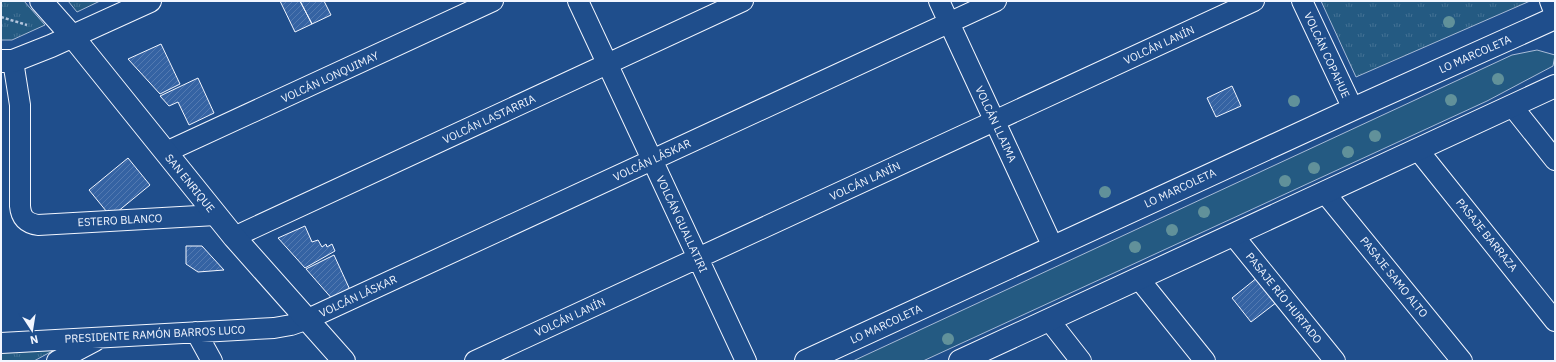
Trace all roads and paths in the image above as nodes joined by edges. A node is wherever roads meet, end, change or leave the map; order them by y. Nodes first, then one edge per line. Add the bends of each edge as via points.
1 (41, 1) edge
2 (150, 1) edge
3 (493, 1) edge
4 (578, 1) edge
5 (744, 1) edge
6 (939, 1) edge
7 (996, 1) edge
8 (1254, 1) edge
9 (1302, 1) edge
10 (1550, 1) edge
11 (1555, 14) edge
12 (1, 17) edge
13 (1555, 18) edge
14 (949, 22) junction
15 (27, 26) dead end
16 (73, 37) junction
17 (7, 61) edge
18 (607, 64) junction
19 (1555, 86) edge
20 (1512, 106) junction
21 (1352, 109) junction
22 (995, 121) junction
23 (1418, 150) junction
24 (166, 152) junction
25 (652, 160) junction
26 (1555, 160) edge
27 (1325, 193) junction
28 (216, 215) junction
29 (1233, 235) junction
30 (234, 237) junction
31 (1053, 247) junction
32 (698, 258) junction
33 (1139, 279) junction
34 (308, 319) junction
35 (1049, 320) junction
36 (1555, 321) edge
37 (196, 332) junction
38 (1, 343) edge
39 (92, 348) edge
40 (57, 361) edge
41 (212, 361) edge
42 (344, 361) edge
43 (475, 361) edge
44 (746, 361) edge
45 (806, 361) edge
46 (960, 361) edge
47 (1081, 361) edge
48 (1205, 361) edge
49 (1335, 361) edge
50 (1462, 361) edge

1 - 16 street, SAN ENRIQUE
2 - 16 street
3 - 24 street, VOLCÁN LONQUIMAY
4 - 18 street, VOLCÁN GUALLATIRI
5 - 18 street, VOLCÁN LASTARRIA
6 - 14 street, VOLCÁN LLAIMA
7 - 14 street, VOLCÁN LÁSKAR
8 - 22 street, VOLCÁN LANÍN
9 - 21 street, VOLCÁN COPAHUE
10 - 11 street
12 - 15 path
13 - 21 street, LO MARCOLETA
14 - 22 street, VOLCÁN LLAIMA
14 - 25 street, VOLCÁN LÁSKAR
16 - 17 street
16 - 24 street, SAN ENRIQUE
17 - 28 street, ESTERO BLANCO via 20,105 20,206 25,220 38,225
18 - 25 street, VOLCÁN GUALLATIRI
18 - 30 street, VOLCÁN LASTARRIA
19 - 20 street
20 - 23 street
20 - 26 street
21 - 31 street, LO MARCOLETA
22 - 31 street, VOLCÁN LLAIMA
22 - 32 street, VOLCÁN LANÍN
23 - 27 street
23 - 36 street, PASAJE BARRAZA
24 - 28 street, SAN ENRIQUE
25 - 32 street, VOLCÁN GUALLATIRI
25 - 34 street, VOLCÁN LÁSKAR
27 - 29 street
27 - 50 street, PASAJE SAMO ALTO
28 - 30 street, SAN ENRIQUE
29 - 33 street
29 - 49 street, PASAJE RÍO HURTADO
30 - 34 street, SAN ENRIQUE
31 - 45 street, LO MARCOLETA
32 - 43 street, VOLCÁN LANÍN
32 - 44 street, VOLCÁN GUALLATIRI
33 - 35 street
33 - 48 street
34 - 37 street, PRESIDENTE RAMÓN BARROS LUCO via 274,328
34 - 42 street, SAN ENRIQUE
35 - 46 street
35 - 47 street
37 - 39 street, PRESIDENTE RAMÓN BARROS LUCO
37 - 41 street
38 - 39 street, PRESIDENTE RAMÓN BARROS LUCO
39 - 40 street

